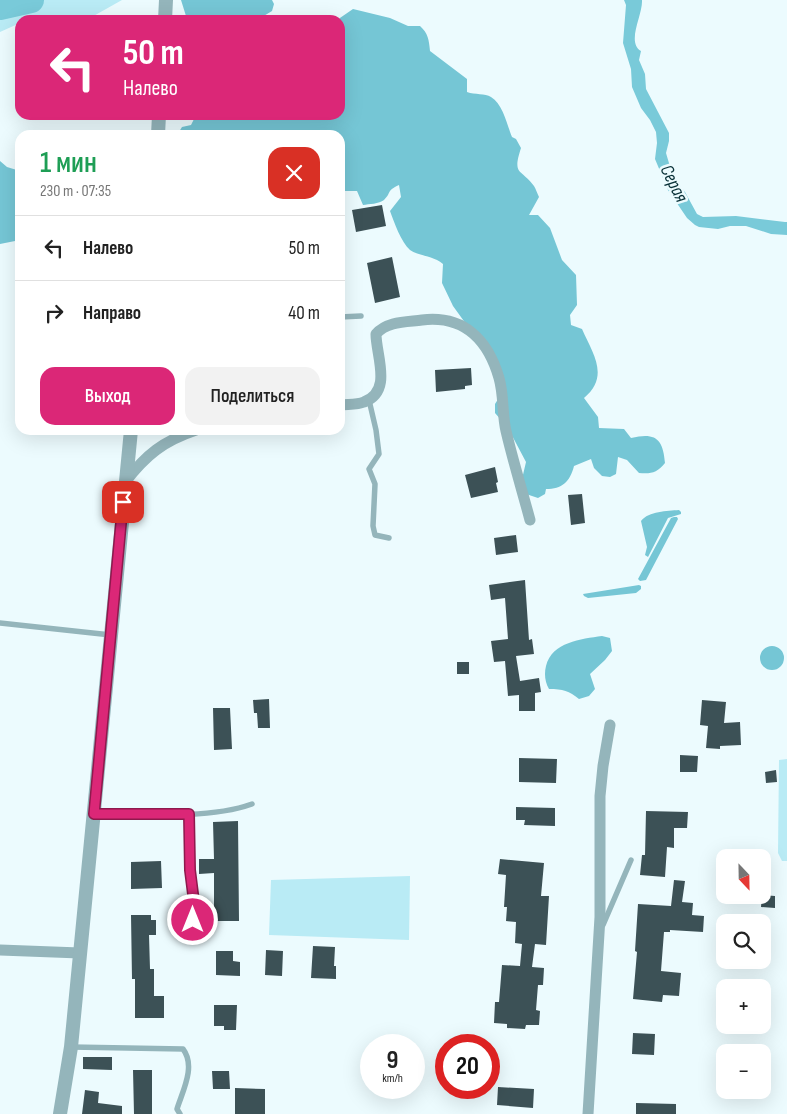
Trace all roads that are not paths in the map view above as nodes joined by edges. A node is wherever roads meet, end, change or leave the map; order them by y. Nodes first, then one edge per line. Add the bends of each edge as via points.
1 (166, 0) edge
2 (165, 15) edge
3 (361, 316) dead end
4 (345, 318) edge
5 (369, 400) junction
6 (345, 405) edge
7 (130, 435) edge
8 (183, 435) edge
9 (125, 482) junction
10 (530, 520) dead end
11 (388, 538) dead end
12 (0, 623) edge
13 (111, 635) junction
14 (610, 725) dead end
15 (252, 804) dead end
16 (94, 814) junction
17 (189, 814) junction
18 (631, 860) dead end
19 (598, 936) junction
20 (192, 938) dead end
21 (0, 950) edge
22 (80, 953) junction
23 (71, 1047) junction
24 (179, 1113) edge
25 (60, 1114) edge
26 (588, 1114) edge

1 - 2 street
3 - 4 lane
5 - 6 street
5 - 10 street via 380,386 382,372 376,334 380,329 398,322 433,319 461,325 478,337 500,379 506,430
5 - 11 lane via 379,454 369,469 375,484 372,526 375,535
7 - 9 street
8 - 9 street via 143,460
9 - 13 street
12 - 13 lane
13 - 16 street
14 - 19 street via 600,796
15 - 17 lane via 238,809
16 - 17 lane
16 - 22 street
17 - 20 lane via 194,902
18 - 19 lane
19 - 26 street
21 - 22 street
22 - 23 street
23 - 24 lane via 183,1048 190,1068 177,1108
23 - 25 street

